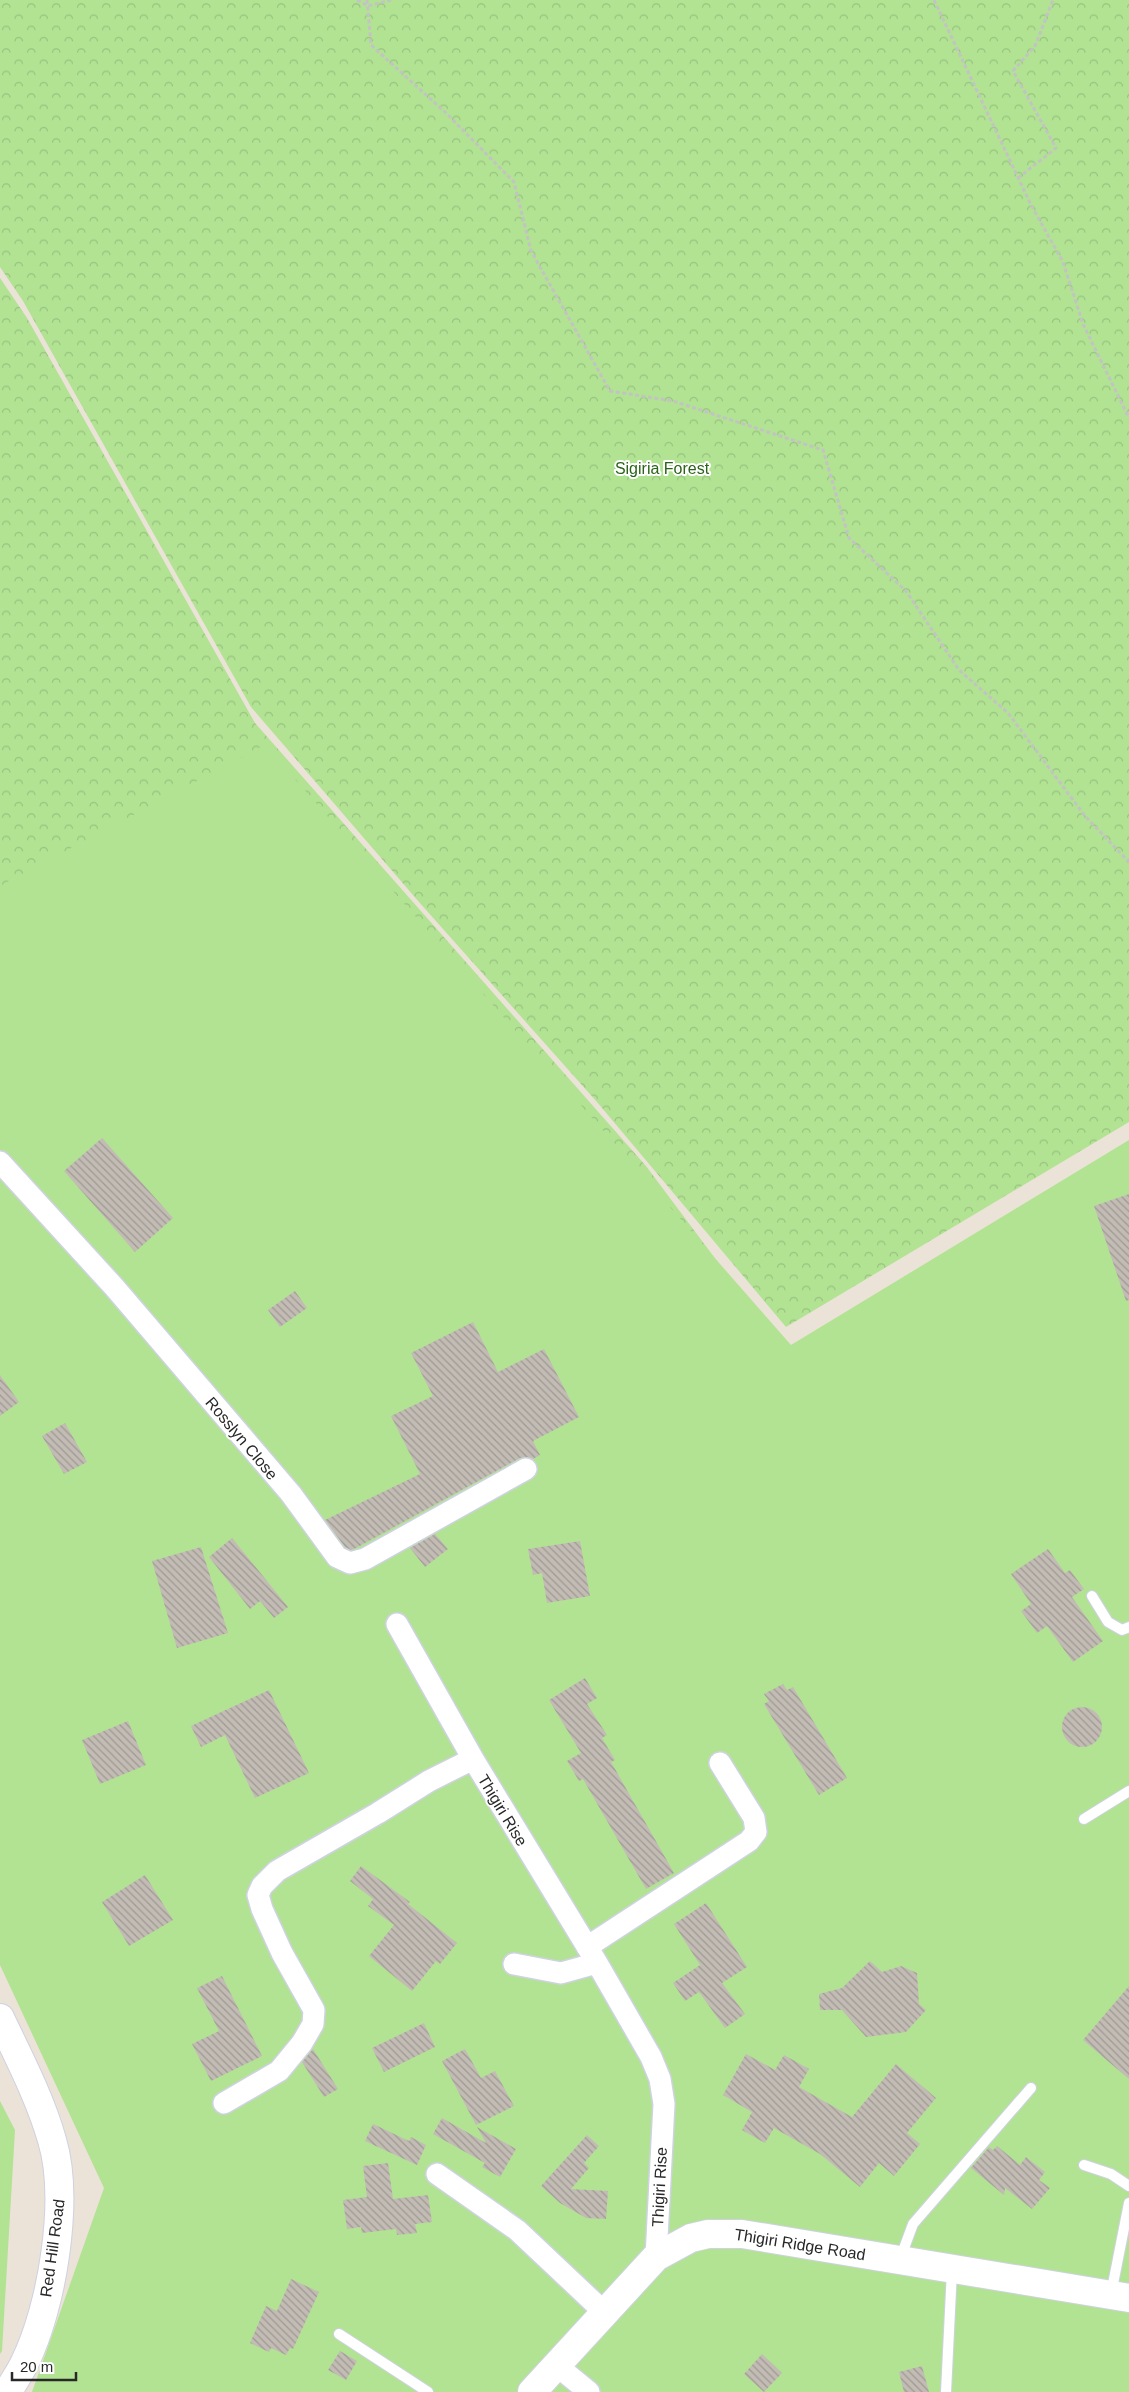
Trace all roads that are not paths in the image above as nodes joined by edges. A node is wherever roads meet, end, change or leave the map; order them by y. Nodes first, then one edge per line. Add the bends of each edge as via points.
1 (0, 1162) edge
2 (526, 1469) dead end
3 (1092, 1596) dead end
4 (397, 1624) dead end
5 (1129, 1626) edge
6 (473, 1759) junction
7 (720, 1763) dead end
8 (1129, 1791) edge
9 (1084, 1819) dead end
10 (592, 1955) junction
11 (514, 1964) dead end
12 (0, 2018) edge
13 (1031, 2088) dead end
14 (224, 2103) dead end
15 (1084, 2165) dead end
16 (436, 2174) dead end
17 (1129, 2186) edge
18 (1129, 2203) edge
19 (656, 2257) junction
20 (900, 2260) junction
21 (952, 2270) junction
22 (1120, 2296) edge
23 (604, 2312) junction
24 (339, 2334) dead end
25 (556, 2365) junction
26 (8, 2392) edge
27 (428, 2392) edge
28 (532, 2392) edge
29 (589, 2392) edge
30 (946, 2392) edge

1 - 2 street, Rosslyn Close via 115,1288 291,1494 337,1557 350,1563 365,1559
3 - 5 lane via 1108,1622 1122,1630
4 - 6 street
6 - 10 street, Thigiri Rise
6 - 14 street, Thigiri Rise via 429,1781 268,1878 258,1895 262,1909 314,2010 313,2024 279,2071
7 - 10 street via 754,1818 756,1832 749,1841
8 - 9 lane
10 - 11 street via 561,1973
10 - 19 street, Thigiri Rise via 651,2057 660,2079 664,2104
12 - 26 street, Red Hill Road via 31,2083 52,2141 60,2195 48,2292 25,2362
13 - 20 lane via 913,2224
15 - 17 lane via 1111,2174
16 - 23 street via 517,2230
18 - 22 lane
19 - 20 street, Thigiri Ridge Road via 691,2238 724,2233
19 - 23 street, Thigiri Ridge Road
20 - 21 street, Thigiri Ridge Road
21 - 22 street, Thigiri Ridge Road
21 - 30 lane
23 - 25 street, Thigiri Ridge Road
24 - 27 lane
25 - 28 street, Thigiri Ridge Road
25 - 29 street

